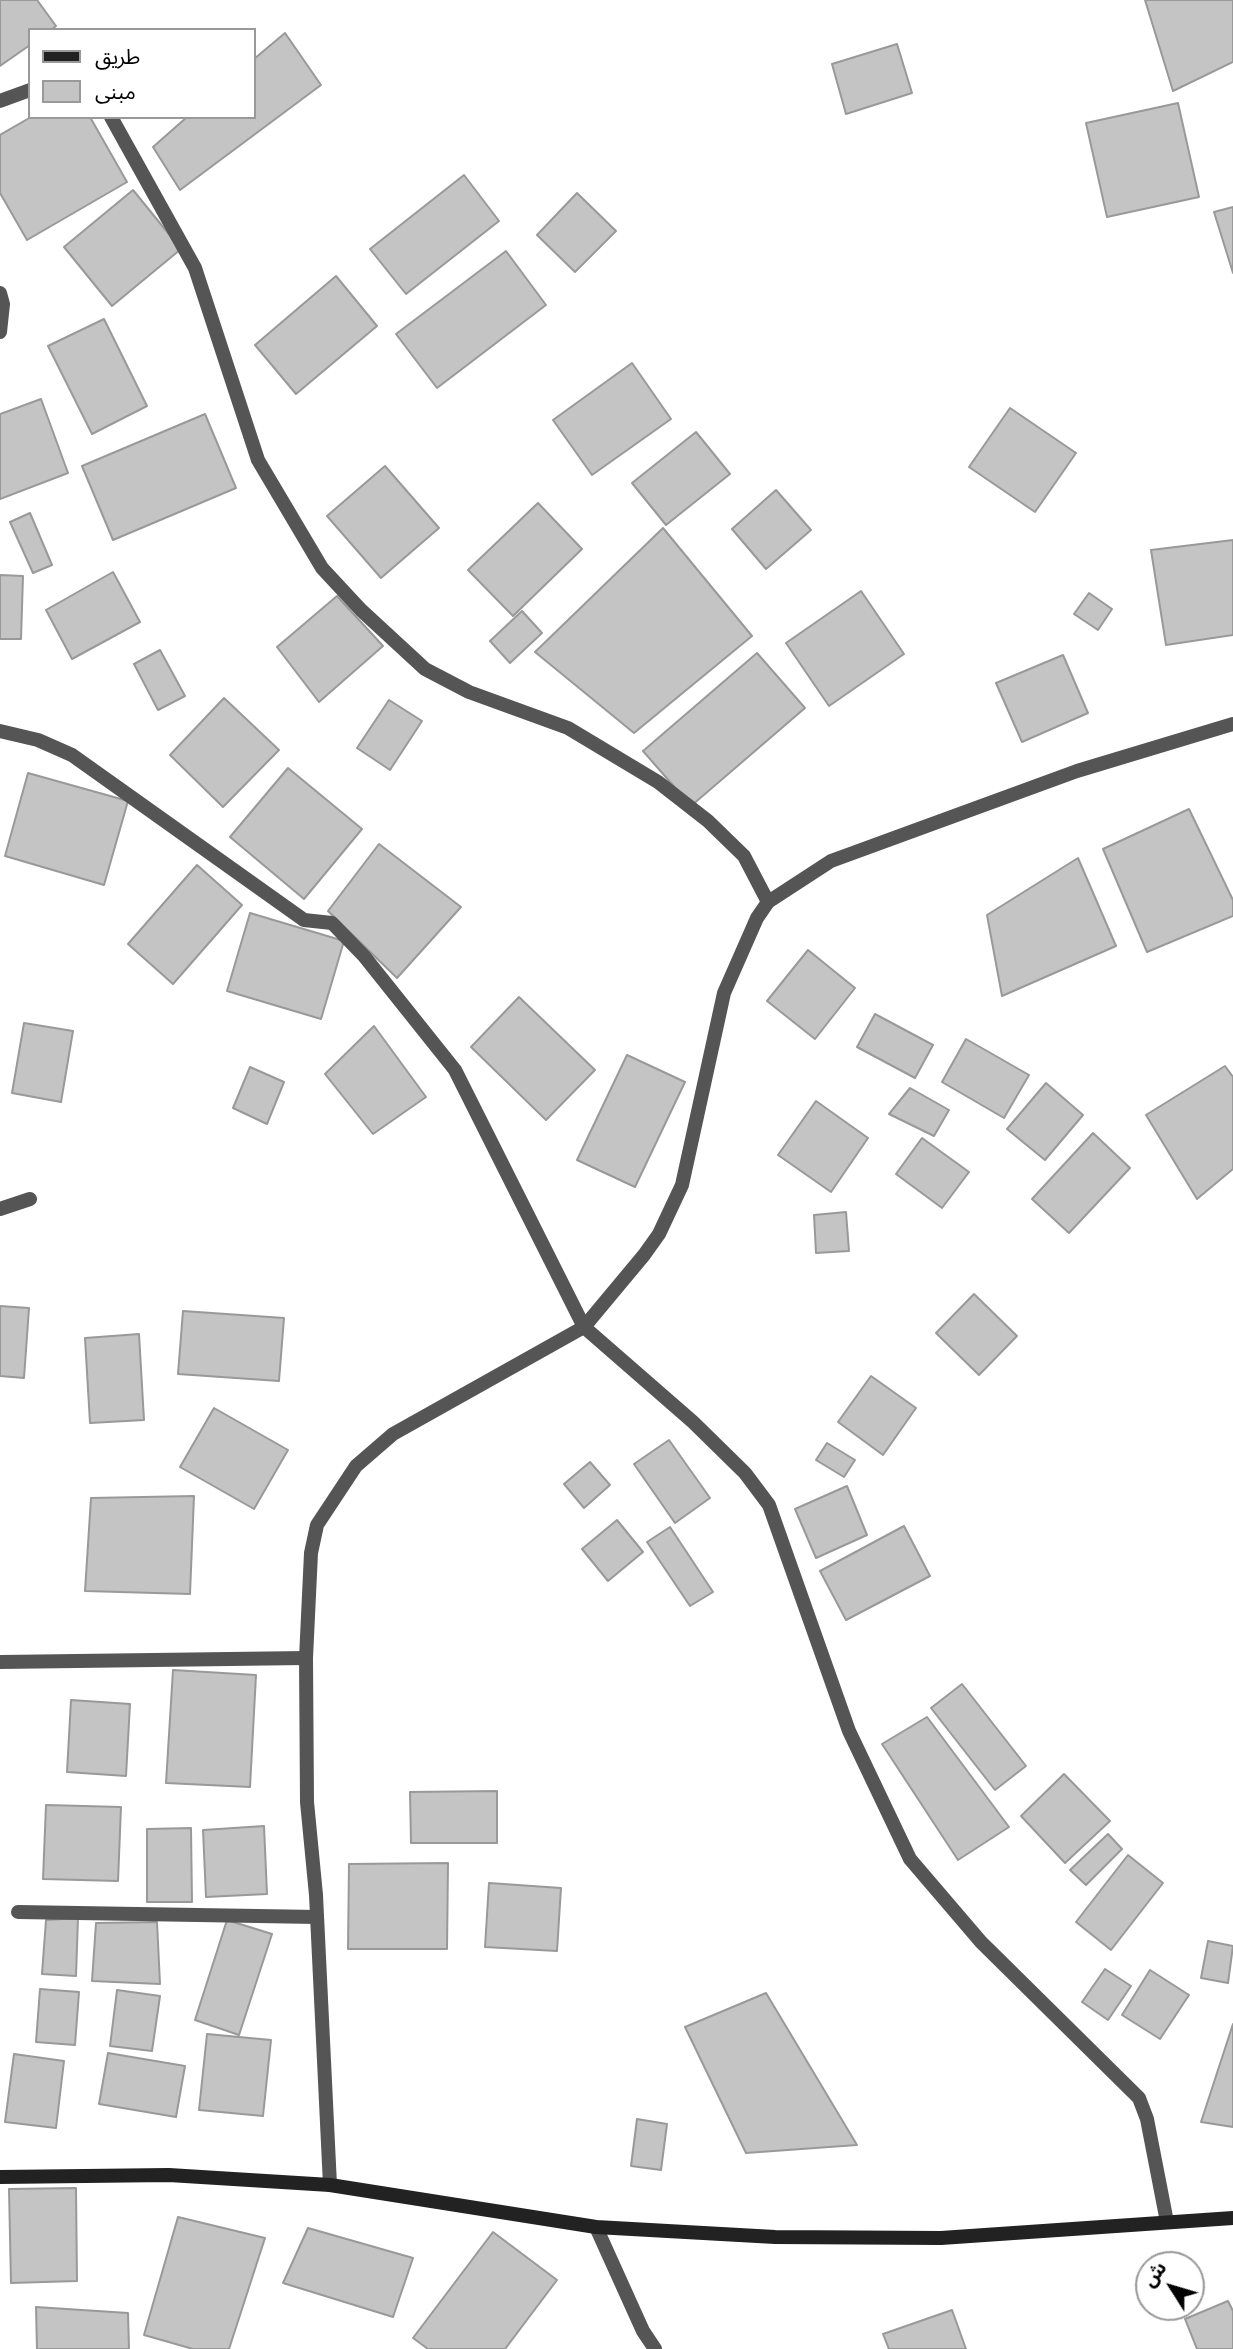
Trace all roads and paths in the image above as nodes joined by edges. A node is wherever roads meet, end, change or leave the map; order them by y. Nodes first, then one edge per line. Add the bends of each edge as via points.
1 (28, 91) edge
2 (0, 101) edge
3 (112, 119) edge
4 (0, 292) edge
5 (0, 332) edge
6 (1233, 724) edge
7 (0, 731) edge
8 (768, 902) junction
9 (30, 1199) dead end
10 (0, 1209) edge
11 (584, 1327) junction
12 (306, 1657) junction
13 (0, 1662) edge
14 (18, 1912) dead end
15 (317, 1917) junction
16 (0, 2177) edge
17 (330, 2185) junction
18 (1233, 2218) edge
19 (1167, 2222) junction
20 (596, 2227) junction
21 (655, 2349) edge

1 - 2 street
3 - 8 street via 195,268 258,460 322,568 425,669 469,692 568,728 657,782 744,856
4 - 5 street
6 - 8 street via 1077,771 831,861
7 - 11 street via 72,755 304,920 332,923 455,1070
8 - 11 street via 724,993 682,1185 672,1209 644,1255
9 - 10 street
11 - 12 street via 393,1434 356,1466 317,1525 311,1553
11 - 19 street via 693,1422 745,1473 769,1505 849,1731 910,1858 981,1942 1139,2098
12 - 13 street
12 - 15 street via 307,1802
14 - 15 street
15 - 17 street
16 - 17 main road via 169,2175
17 - 20 main road
18 - 19 main road
19 - 20 main road via 941,2238 775,2237
20 - 21 street

